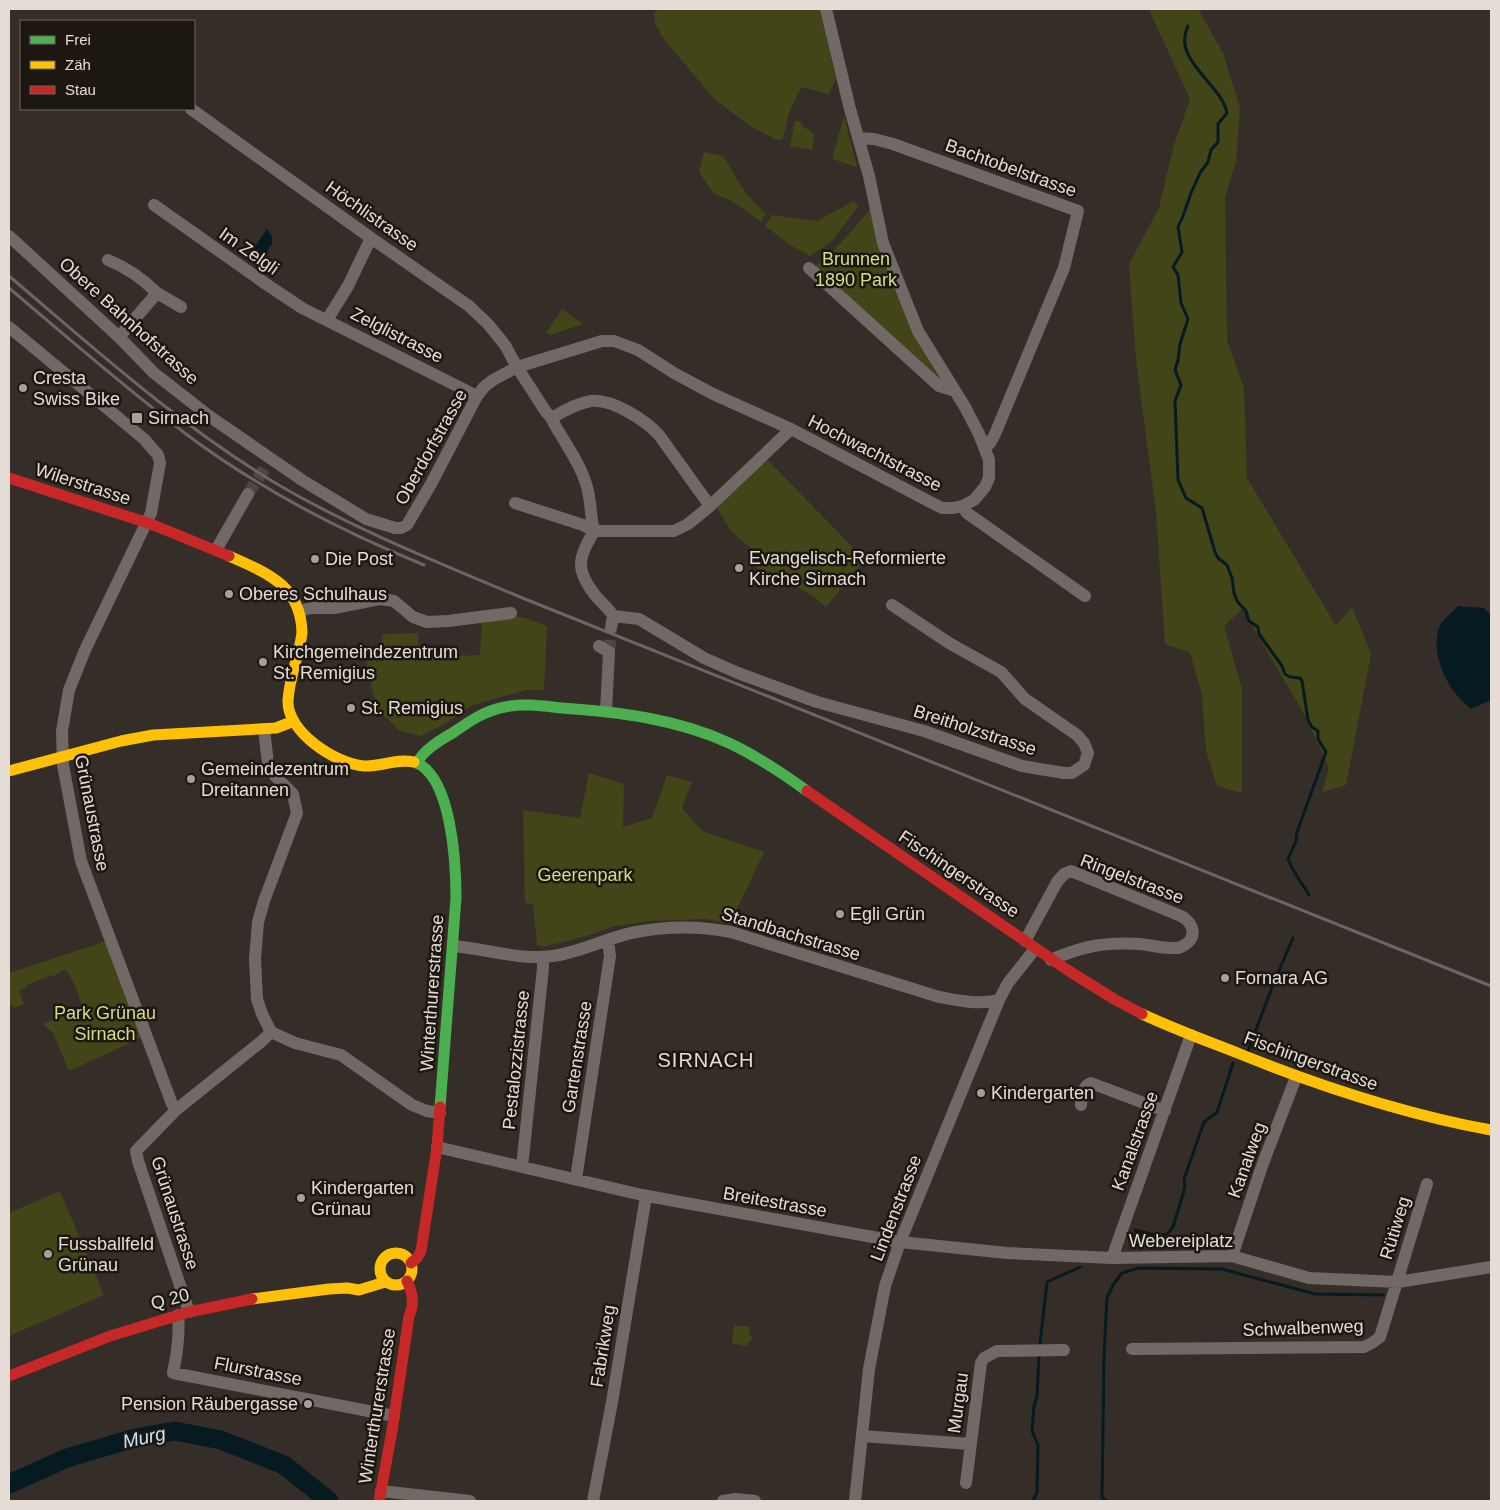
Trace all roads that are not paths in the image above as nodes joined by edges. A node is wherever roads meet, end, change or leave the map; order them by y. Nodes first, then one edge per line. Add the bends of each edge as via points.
1 (826, 9) edge
2 (192, 110) edge
3 (858, 138) junction
4 (154, 205) dead end
5 (9, 236) edge
6 (371, 238) junction
7 (108, 260) dead end
8 (809, 268) dead end
9 (157, 293) junction
10 (180, 307) dead end
11 (327, 320) junction
12 (9, 327) edge
13 (119, 337) junction
14 (517, 367) junction
15 (955, 390) junction
16 (477, 396) junction
17 (552, 418) junction
18 (791, 429) junction
19 (984, 448) junction
20 (268, 463) joint
21 (9, 478) edge
22 (248, 494) tunnel mouth
23 (515, 503) dead end
24 (710, 506) junction
25 (962, 506) junction
26 (147, 524) junction
27 (594, 531) junction
28 (216, 550) junction
29 (1085, 596) dead end
30 (892, 605) dead end
31 (299, 610) junction
32 (511, 613) dead end
33 (604, 649) tunnel mouth
34 (606, 710) junction
35 (294, 721) junction
36 (264, 729) junction
37 (62, 756) junction
38 (417, 763) junction
39 (9, 770) edge
40 (608, 940) junction
41 (1030, 945) junction
42 (453, 946) junction
43 (543, 957) junction
44 (1051, 960) junction
45 (1000, 1000) junction
46 (271, 1032) junction
47 (1191, 1035) junction
48 (1296, 1077) junction
49 (1081, 1105) dead end
50 (176, 1110) junction
51 (1165, 1111) junction
52 (440, 1113) junction
53 (1491, 1130) edge
54 (437, 1147) junction
55 (522, 1167) junction
56 (576, 1179) junction
57 (1427, 1184) dead end
58 (646, 1196) junction
59 (900, 1242) junction
60 (1232, 1256) junction
61 (1112, 1258) junction
62 (407, 1259) junction
63 (1491, 1267) edge
64 (380, 1271) junction
65 (385, 1282) junction
66 (1398, 1282) junction
67 (402, 1283) junction
68 (347, 1288) junction
69 (183, 1313) junction
70 (1132, 1349) dead end
71 (1064, 1350) dead end
72 (9, 1376) edge
73 (394, 1416) junction
74 (862, 1436) junction
75 (970, 1444) junction
76 (966, 1484) dead end
77 (380, 1496) edge
78 (470, 1501) edge
79 (593, 1501) edge
80 (723, 1501) edge
81 (755, 1501) edge
82 (855, 1501) edge

1 - 3 street
2 - 6 street, Höchlistrasse
3 - 15 street via 883,243 897,281 918,331
3 - 19 street, Bachtobelstrasse via 893,144 1078,210 1064,268 995,434
4 - 11 street, Im Zelgli via 302,308
5 - 13 street, Obere Bahnhofstrasse
6 - 11 street
6 - 14 street, Höchlistrasse via 469,306 488,324
7 - 9 street via 141,277
8 - 15 street via 938,386
9 - 10 street
9 - 13 street
11 - 16 street, Zelglistrasse
12 - 26 street, Grünaustrasse via 144,439 158,455 160,468
13 - 20 street, Obere Bahnhofstrasse via 154,373
14 - 16 street, Oberdorfstrasse via 493,380
14 - 17 street, Höchlistrasse
14 - 18 street, Oberdorfstrasse via 596,342 614,341 638,350 714,394
15 - 19 street
16 - 20 street, Oberdorfstrasse via 414,513 407,525 401,528 366,519
17 - 24 street via 591,401 614,405 637,417 659,435
17 - 27 street, Höchlistrasse via 585,480
18 - 24 street, Hochwachtstrasse
18 - 25 street, Hochwachtstrasse via 942,508
19 - 25 street via 989,460 989,478 974,500
21 - 26 main road, Wilerstrasse
22 - 28 street
23 - 27 street
24 - 27 street, Hochwachtstrasse via 674,531
25 - 29 street via 967,513
26 - 28 main road, Wilerstrasse
26 - 37 street, Grünaustrasse via 85,650 69,690 62,731
27 - 30 street, Breitholzstrasse via 583,550 581,568 596,596 608,607 612,622 640,619 704,658 738,674 1022,766 1072,773 1084,765 1088,753 1077,735 1025,699 1001,672 949,643
28 - 31 main road via 278,581 291,594
31 - 32 street via 334,608 380,599 394,601 413,617 427,622
31 - 35 main road via 300,644 288,696
33 - 34 street
34 - 38 main road, Fischingerstrasse via 519,705 501,707 466,724 421,755
34 - 41 main road, Fischingerstrasse via 710,736 762,762
35 - 36 main road
35 - 38 main road via 317,744 344,762 363,766 409,760
36 - 37 main road via 153,734
36 - 46 street via 268,764 293,794 296,814 258,922 255,959 257,999
37 - 39 main road
37 - 50 street, Grünaustrasse via 81,862
38 - 42 main road, Winterthurerstrasse via 431,774 437,785 451,828 456,870
40 - 43 street, Standbachstrasse
40 - 45 street, Standbachstrasse via 663,928 710,928 939,997 987,1003
40 - 56 street, Gartenstrasse via 610,956
41 - 44 main road, Fischingerstrasse
41 - 44 street, Ringelstrasse via 1057,882 1071,871 1181,916 1192,926 1191,938 1178,948 1099,944
41 - 45 street, Lindenstrasse
42 - 43 street, Standbachstrasse
42 - 52 main road, Winterthurerstrasse
43 - 55 street, Pestalozzistrasse
44 - 47 main road, Fischingerstrasse via 1124,1005
45 - 59 street, Lindenstrasse
46 - 50 street, Grünaustrasse
46 - 52 street via 295,1043 341,1055 412,1105
47 - 48 main road, Fischingerstrasse
47 - 51 street, Kanalstrasse
48 - 53 main road, Fischingerstrasse via 1362,1099
48 - 60 street, Kanalweg
49 - 51 street via 1085,1086 1091,1083
50 - 69 street, Grünaustrasse via 136,1151
51 - 61 street, Kanalstrasse
52 - 54 main road, Winterthurerstrasse
54 - 55 street, Breitestrasse
54 - 62 main road, Winterthurerstrasse via 423,1236
55 - 56 street, Breitestrasse
56 - 58 street, Breitestrasse
57 - 66 street, Rütiweg
58 - 59 street, Breitestrasse
58 - 79 street, Fabrikweg
59 - 61 street, Breitestrasse via 1007,1253
59 - 74 street, Lindenstrasse via 883,1296 869,1368
60 - 61 street, Webereiplatz
60 - 66 street, Webereiplatz via 1309,1278
62 - 64 main road via 394,1253 385,1257
62 - 67 main road via 412,1273
63 - 66 street
64 - 65 main road
64 - 68 main road, Q 20
65 - 67 main road
65 - 68 main road, Q 20 via 359,1290
66 - 70 street, Schwalbenweg via 1380,1337 1364,1347
67 - 73 main road, Winterthurerstrasse via 409,1316
68 - 69 main road, Q 20 via 269,1296
69 - 72 main road, Q 20 via 87,1344
69 - 73 street, Flurstrasse via 173,1373
71 - 75 street, Murgau via 997,1351 984,1358
73 - 77 main road, Winterthurerstrasse
74 - 75 street, Murgau
74 - 82 street, Lindenstrasse
75 - 76 street, Murgau
77 - 78 street
80 - 81 street

